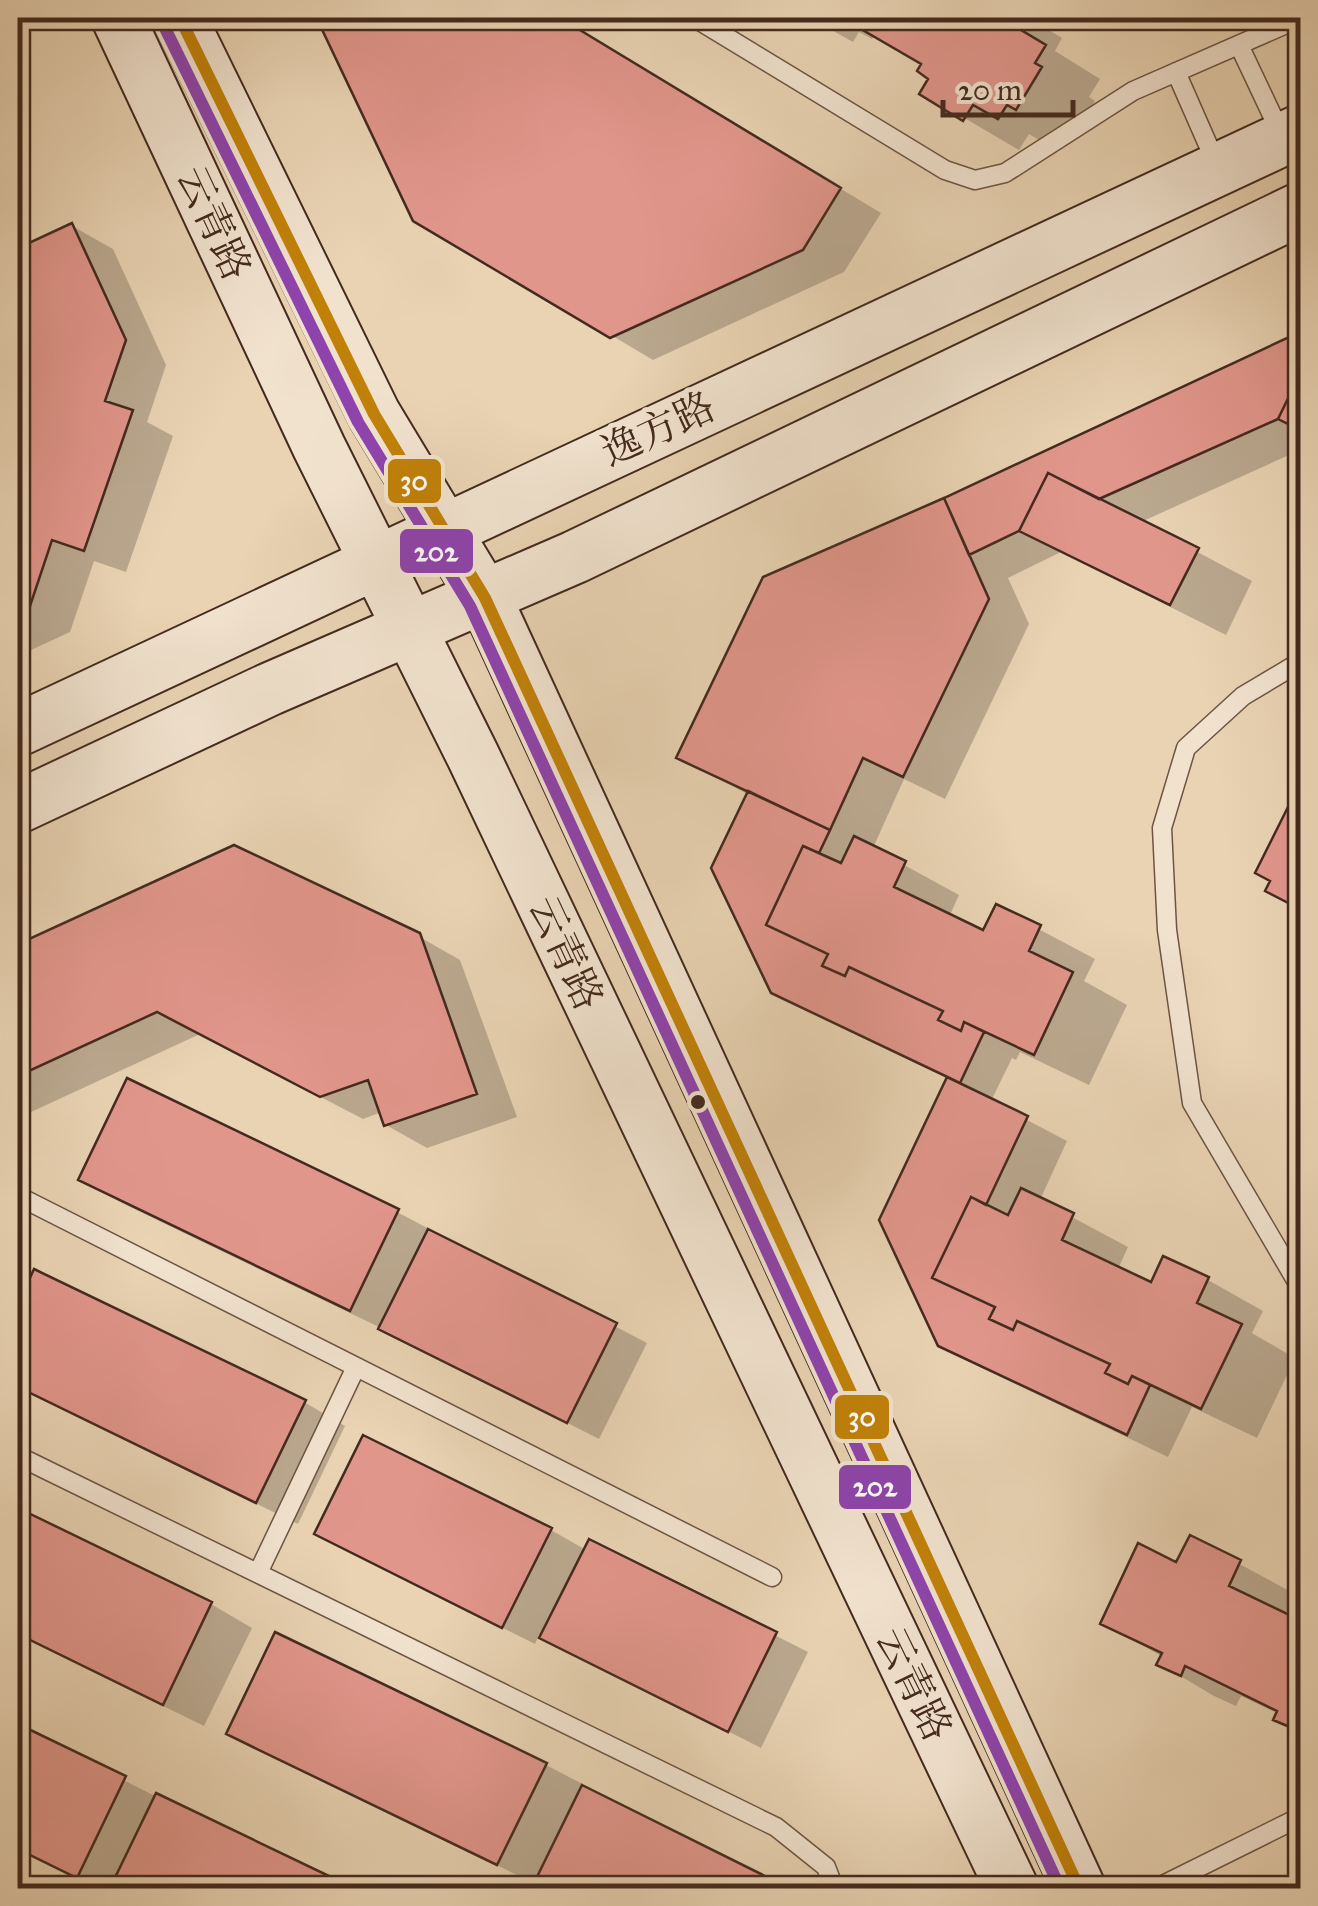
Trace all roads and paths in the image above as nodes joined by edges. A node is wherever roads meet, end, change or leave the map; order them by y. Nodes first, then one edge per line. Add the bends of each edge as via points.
1 (118, 18) edge
2 (180, 18) edge
3 (696, 18) edge
4 (1300, 18) edge
5 (1239, 45) junction
6 (1176, 72) junction
7 (1292, 135) edge
8 (1218, 168) junction
9 (1300, 209) edge
10 (443, 529) junction
11 (376, 561) junction
12 (485, 598) junction
13 (410, 630) junction
14 (1300, 662) edge
15 (18, 730) edge
16 (18, 807) edge
17 (18, 1196) edge
18 (1300, 1287) edge
19 (356, 1366) junction
20 (18, 1456) edge
21 (258, 1574) junction
22 (772, 1577) dead end
23 (1300, 1816) edge
24 (834, 1888) edge
25 (1012, 1888) edge
26 (1080, 1888) edge
27 (1157, 1888) edge

1 - 11 street, 云青路
2 - 10 street, 云青路 via 374,414
3 - 6 lane via 944,170 975,180 1004,173 1133,91
4 - 5 lane
5 - 6 lane
5 - 7 lane
6 - 8 lane
7 - 8 street, 逸方路
8 - 10 street, 逸方路
9 - 12 street, 逸方路
10 - 11 street, 逸方路
10 - 12 street, 云青路
11 - 13 street, 云青路
11 - 15 street, 逸方路
12 - 13 street, 逸方路
12 - 26 street, 云青路
13 - 16 street, 逸方路
13 - 25 street, 云青路
14 - 18 lane via 1243,696 1186,748 1162,828 1167,930 1192,1103
17 - 19 lane
19 - 21 lane
19 - 22 lane
20 - 21 lane
21 - 24 lane via 776,1827 826,1868
23 - 27 lane

